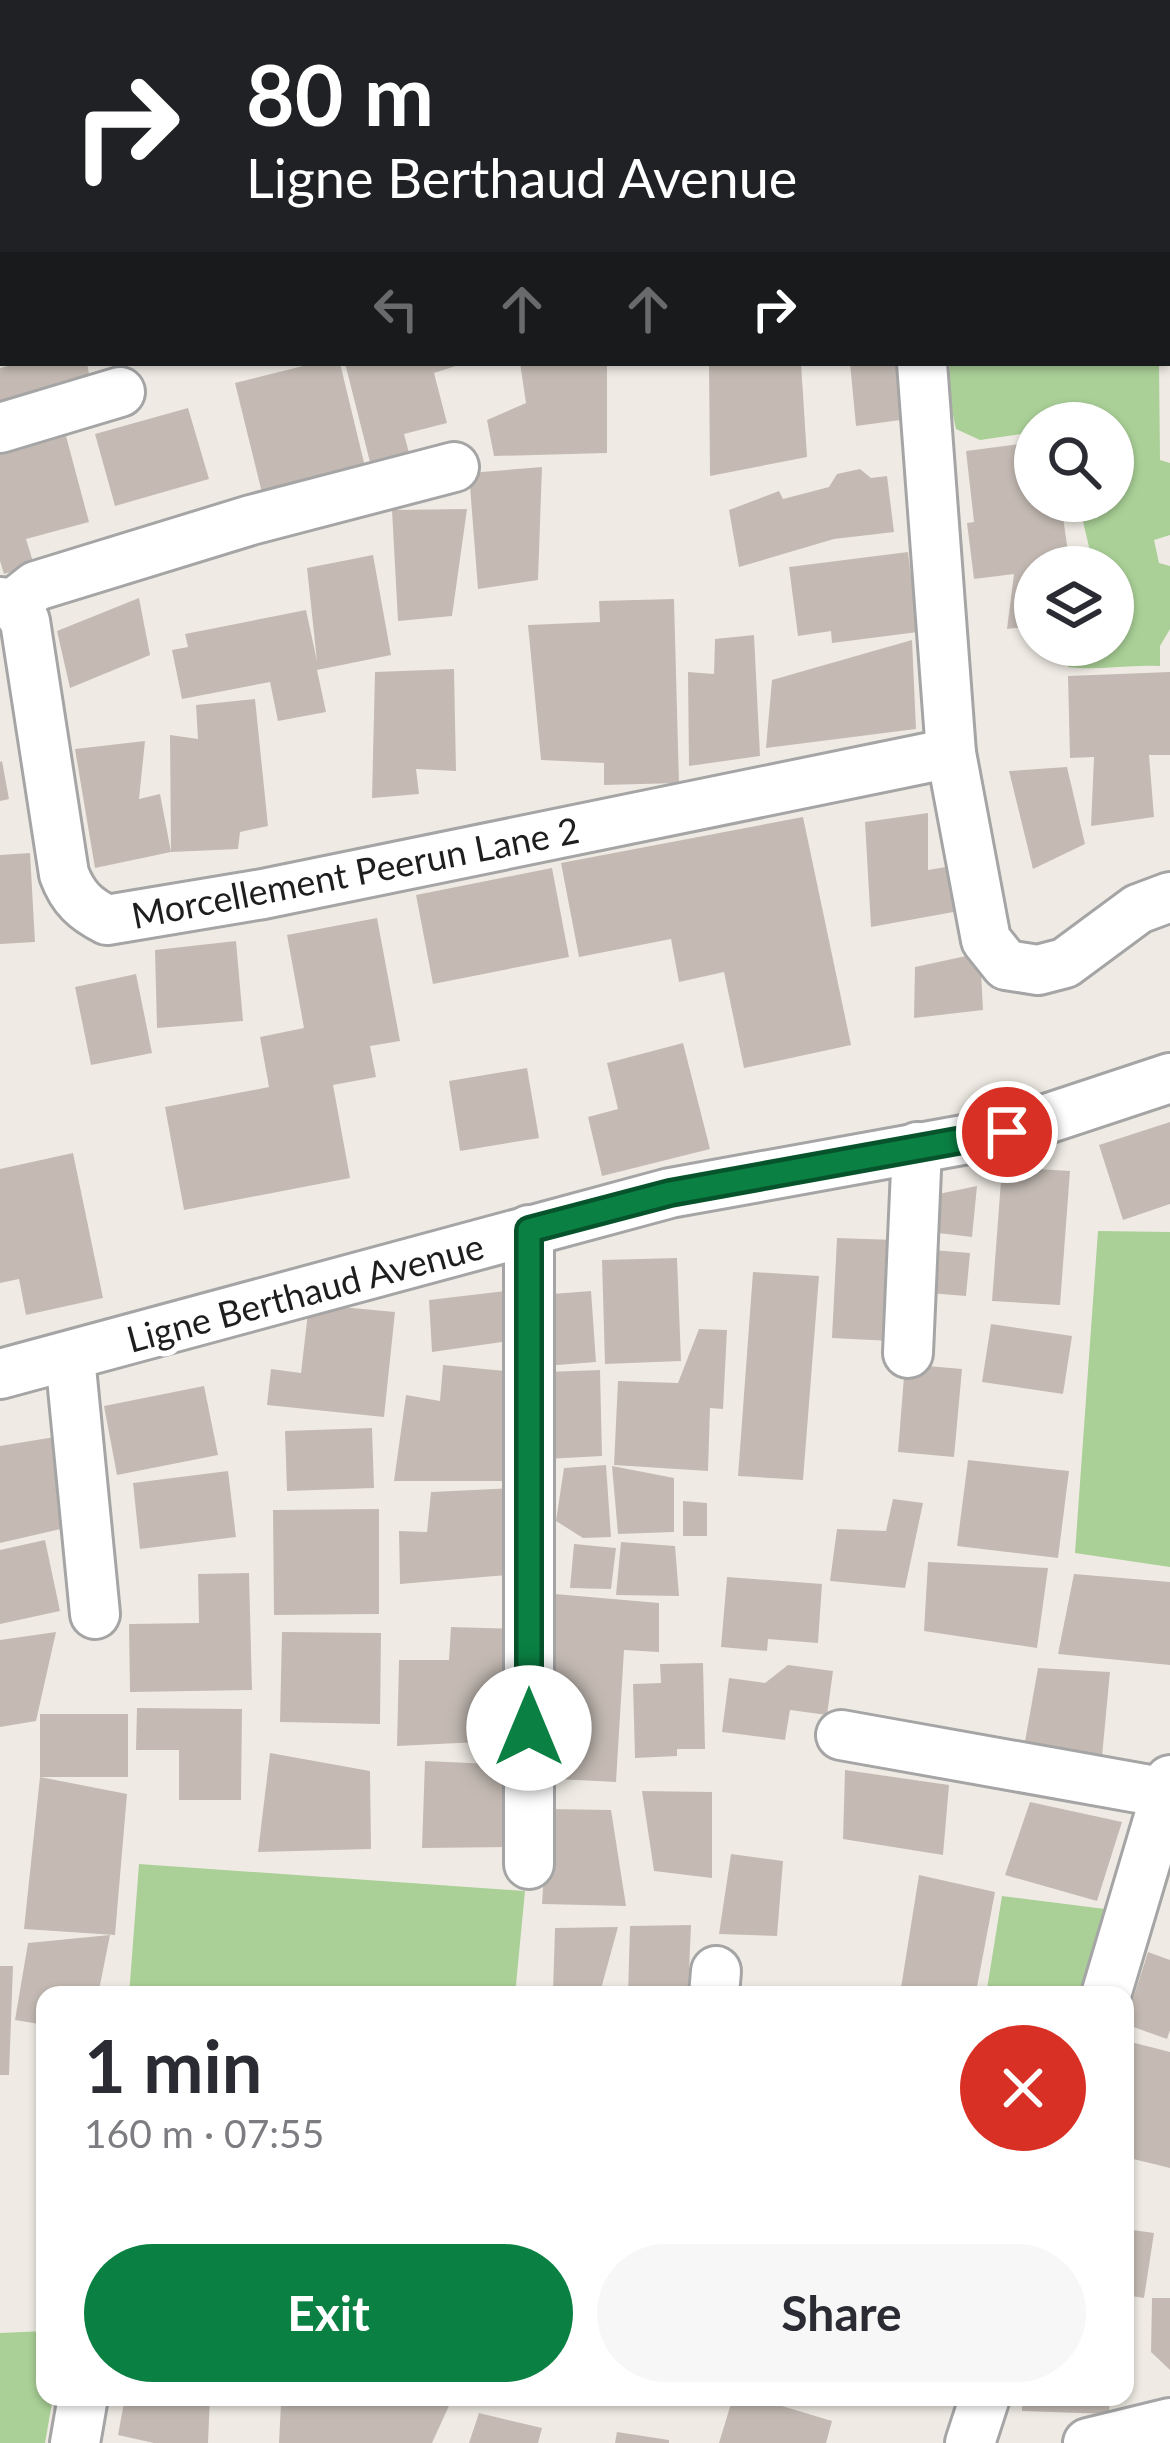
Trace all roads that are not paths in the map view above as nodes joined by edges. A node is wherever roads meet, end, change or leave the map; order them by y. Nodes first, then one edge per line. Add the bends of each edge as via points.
1 (922, 366) edge
2 (121, 392) dead end
3 (0, 428) edge
4 (454, 467) dead end
5 (6, 603) edge
6 (950, 753) junction
7 (1170, 897) edge
8 (1170, 1078) edge
9 (917, 1148) junction
10 (529, 1230) junction
11 (908, 1353) dead end
12 (70, 1357) junction
13 (0, 1374) edge
14 (95, 1614) dead end
15 (841, 1735) dead end
16 (1168, 1786) edge
17 (529, 1864) dead end
18 (1109, 1986) edge
19 (81, 2406) edge
20 (982, 2406) edge
21 (1170, 2423) edge
22 (75, 2443) edge
23 (970, 2443) edge
24 (1088, 2443) edge

1 - 6 street
2 - 3 street
4 - 5 street via 251,520 36,586
5 - 6 street, Morcellement Peerun Lane 2 via 25,621 64,874 85,909 107,920
6 - 7 street via 986,940 1006,965 1038,970 1065,963 1138,909
8 - 9 street, Ligne Berthaud Avenue via 1007,1132
9 - 10 street, Ligne Berthaud Avenue via 670,1193
9 - 11 street
10 - 12 street, Ligne Berthaud Avenue
10 - 17 street
12 - 13 street, Ligne Berthaud Avenue
12 - 14 street
15 - 16 street
16 - 18 street
19 - 22 street
20 - 23 street
21 - 24 street

